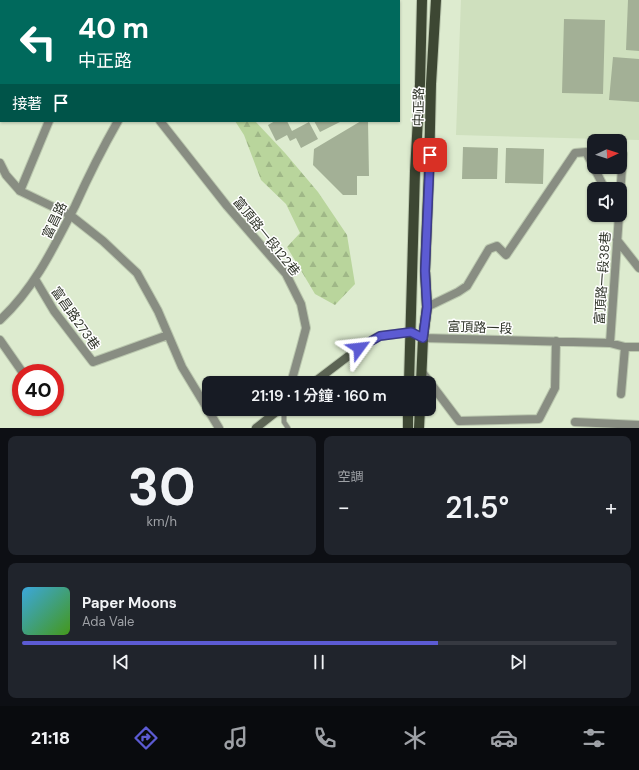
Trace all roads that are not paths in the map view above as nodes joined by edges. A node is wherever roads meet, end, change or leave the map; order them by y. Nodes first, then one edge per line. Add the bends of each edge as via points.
1 (422, 0) edge
2 (436, 0) edge
3 (49, 122) edge
4 (117, 122) edge
5 (161, 122) edge
6 (0, 163) edge
7 (601, 182) edge
8 (20, 191) junction
9 (70, 215) junction
10 (618, 222) edge
11 (617, 240) junction
12 (639, 268) edge
13 (35, 279) junction
14 (427, 307) junction
15 (0, 320) edge
16 (411, 332) junction
17 (168, 335) junction
18 (423, 338) junction
19 (0, 340) edge
20 (556, 341) junction
21 (610, 343) junction
22 (624, 347) junction
23 (639, 348) edge
24 (17, 364) edge
25 (422, 372) junction
26 (292, 376) edge
27 (322, 376) edge
28 (409, 376) edge
29 (422, 376) edge
30 (621, 394) dead end
31 (271, 416) edge
32 (284, 416) edge
33 (408, 416) edge
34 (420, 416) edge
35 (575, 422) dead end
36 (634, 426) edge
37 (218, 428) edge
38 (256, 428) edge
39 (288, 428) edge
40 (408, 428) edge
41 (419, 428) edge

1 - 16 main road, 中正路
2 - 14 main road, 中正路 via 425,271
3 - 8 street
4 - 9 street, 富昌路
5 - 26 street, 富頂路一段122巷 via 227,206 286,274 301,304 306,328
6 - 8 street via 6,175
7 - 14 street via 586,152 575,153 506,255 497,246 489,249 467,286
8 - 9 street
9 - 13 street, 富昌路
9 - 17 street via 137,273
10 - 11 street, 富頂路一段38巷
11 - 12 street
11 - 21 street, 富頂路一段38巷
13 - 15 street, 富昌路
13 - 17 street, 富昌路273巷 via 54,311 93,362
14 - 18 main road, 中正路
16 - 18 street, 富頂路一段
16 - 27 street via 380,336 359,348
16 - 28 main road, 中正路
17 - 37 street via 182,367
18 - 20 street, 富頂路一段
18 - 25 main road, 中正路
19 - 24 street
20 - 21 street, 富頂路一段
20 - 25 street via 555,388 539,419 459,421
21 - 22 street, 富頂路一段
22 - 23 street, 富頂路一段
22 - 30 street
25 - 29 main road, 中正路
31 - 38 street
32 - 39 lane
33 - 40 main road
34 - 41 main road
35 - 36 street

